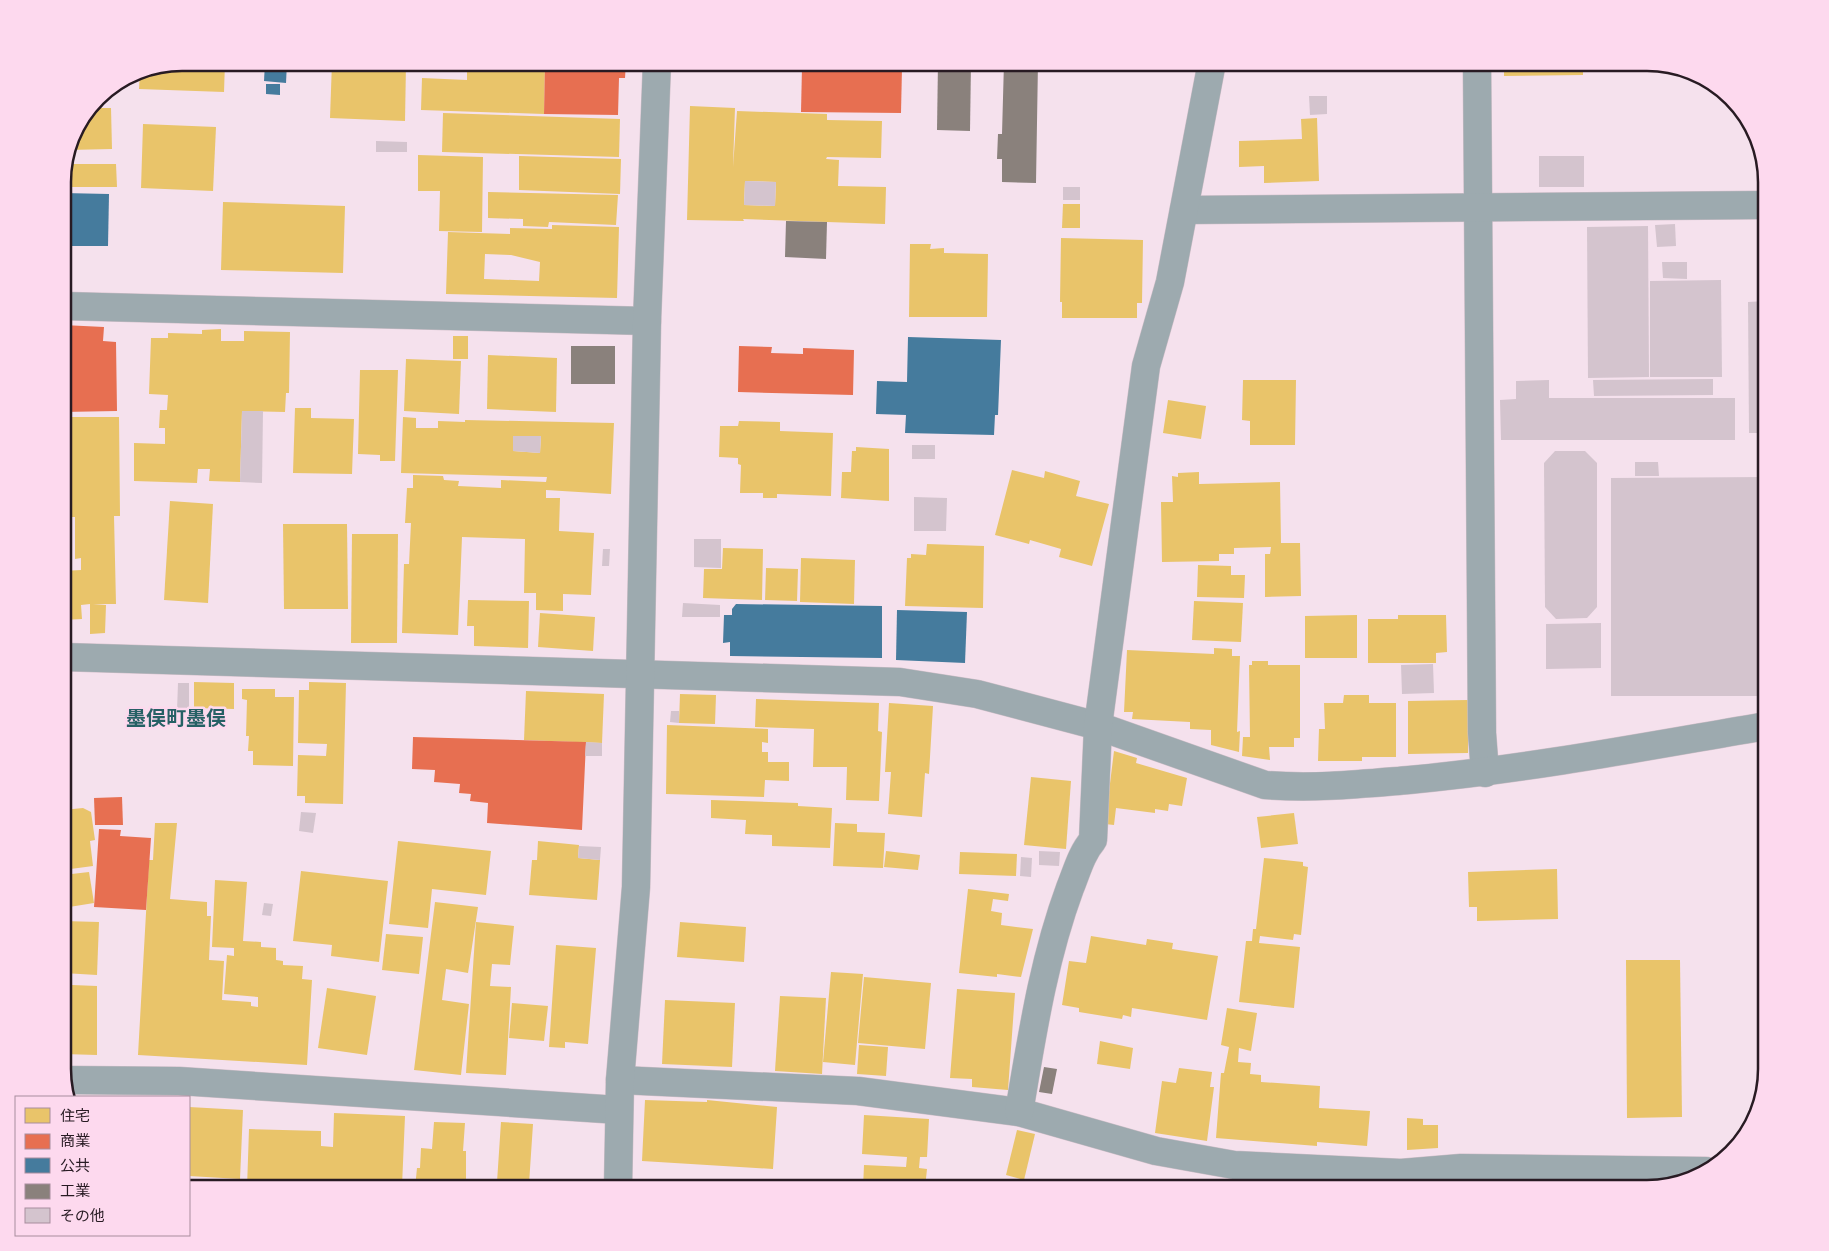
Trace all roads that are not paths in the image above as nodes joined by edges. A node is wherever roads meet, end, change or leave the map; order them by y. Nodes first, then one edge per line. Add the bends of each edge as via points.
1 (657, 71) edge
2 (1210, 71) edge
3 (1477, 71) edge
4 (1758, 205) edge
5 (1477, 206) junction
6 (1184, 210) junction
7 (71, 306) edge
8 (647, 321) junction
9 (71, 658) edge
10 (640, 672) junction
11 (1098, 726) junction
12 (1758, 727) edge
13 (1485, 773) junction
14 (72, 1080) edge
15 (620, 1080) junction
16 (619, 1110) junction
17 (1018, 1112) junction
18 (1690, 1171) edge
19 (1231, 1177) edge
20 (618, 1180) edge

1 - 8 street
2 - 6 street
3 - 5 street
4 - 5 street
5 - 6 street
5 - 13 street
6 - 11 street via 1170,282 1146,366
7 - 8 street
8 - 10 street
9 - 10 street
10 - 11 street via 900,682 977,694
10 - 15 street via 636,887
11 - 13 street via 1265,785 1332,786
11 - 17 street via 1093,840 1085,850 1060,916 1041,982
12 - 13 street
14 - 16 street via 179,1081
15 - 16 street
15 - 17 street via 858,1091
16 - 20 street
17 - 19 street via 1156,1151
18 - 19 street via 1461,1168 1401,1173

